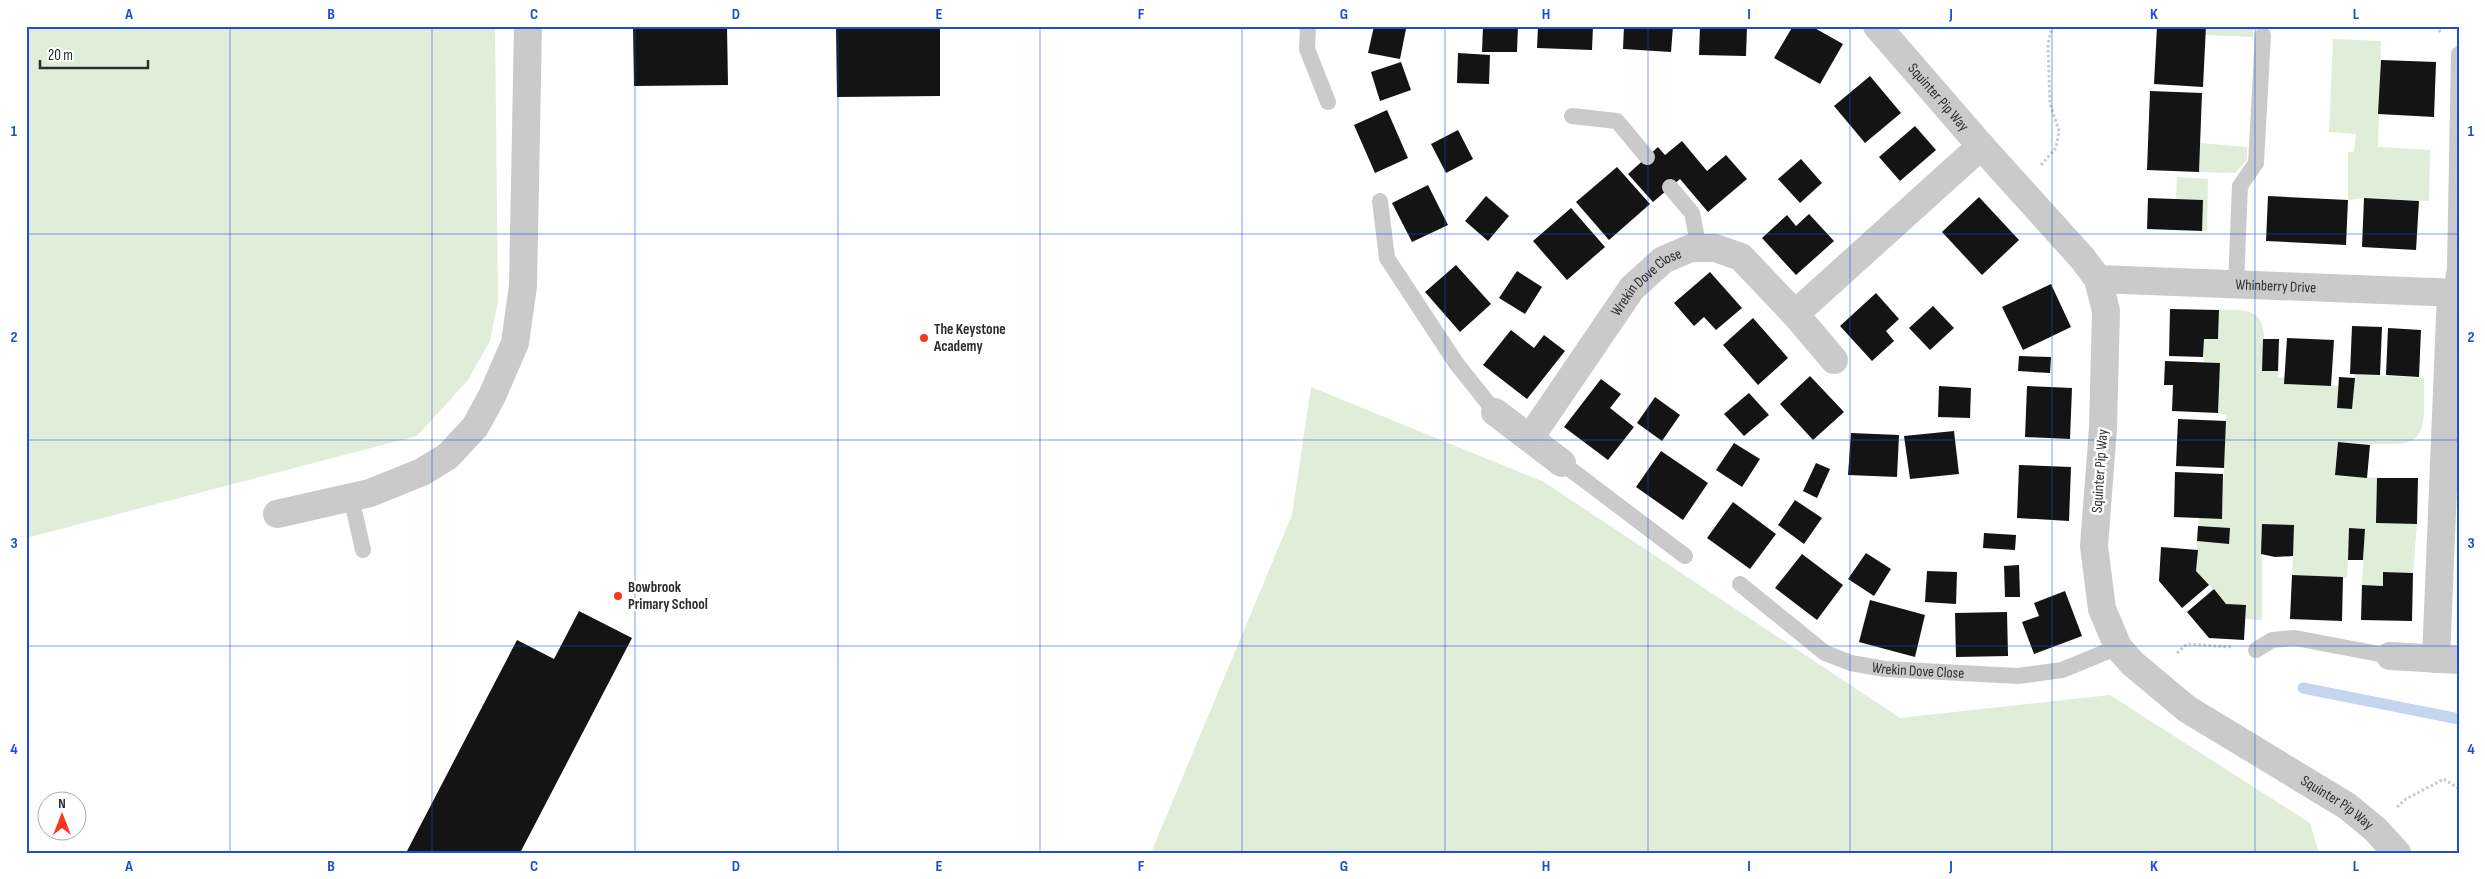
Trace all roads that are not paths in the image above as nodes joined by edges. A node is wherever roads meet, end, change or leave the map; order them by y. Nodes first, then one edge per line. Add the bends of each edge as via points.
1 (528, 26) edge
2 (1308, 26) edge
3 (1877, 26) edge
4 (2263, 35) dead end
5 (2459, 54) edge
6 (1328, 102) dead end
7 (1572, 116) dead end
8 (1981, 146) junction
9 (1647, 157) dead end
10 (1670, 187) dead end
11 (1380, 201) dead end
12 (1699, 248) junction
13 (2098, 279) junction
14 (2236, 284) junction
15 (2455, 293) edge
16 (1795, 314) junction
17 (1834, 360) dead end
18 (1495, 412) joint
19 (1530, 438) junction
20 (1562, 463) joint
21 (351, 497) junction
22 (277, 514) dead end
23 (363, 550) dead end
24 (1685, 556) dead end
25 (1740, 584) dead end
26 (2118, 647) junction
27 (2256, 650) road end
28 (2390, 656) joint
29 (2447, 659) edge
30 (2397, 853) edge

1 - 21 street via 523,286 515,343 475,428 448,456 422,472 370,493
2 - 6 lane via 1307,49
3 - 8 street, Squinter Pip Way
4 - 14 lane via 2256,163 2240,186
5 - 15 lane
7 - 9 lane via 1617,121
8 - 13 street, Squinter Pip Way
8 - 16 street
10 - 12 lane via 1692,212
11 - 18 lane via 1387,258 1456,363
12 - 16 street, Wrekin Dove Close via 1715,248 1741,257
12 - 19 street, Wrekin Dove Close via 1691,248 1663,260 1632,288
13 - 14 street, Whinberry Drive
13 - 26 street, Squinter Pip Way via 2106,311 2103,428 2094,546 2102,609
14 - 15 street, Whinberry Drive
15 - 29 street via 2447,362
16 - 17 street, Wrekin Dove Close
18 - 19 street
19 - 20 street
20 - 24 lane
21 - 22 street
21 - 23 lane
25 - 26 lane, Wrekin Dove Close via 1825,652 1851,663 2018,676 2062,670
26 - 30 street, Squinter Pip Way via 2132,663 2187,709 2347,806 2375,828
27 - 28 lane via 2272,640 2295,638
28 - 29 street

